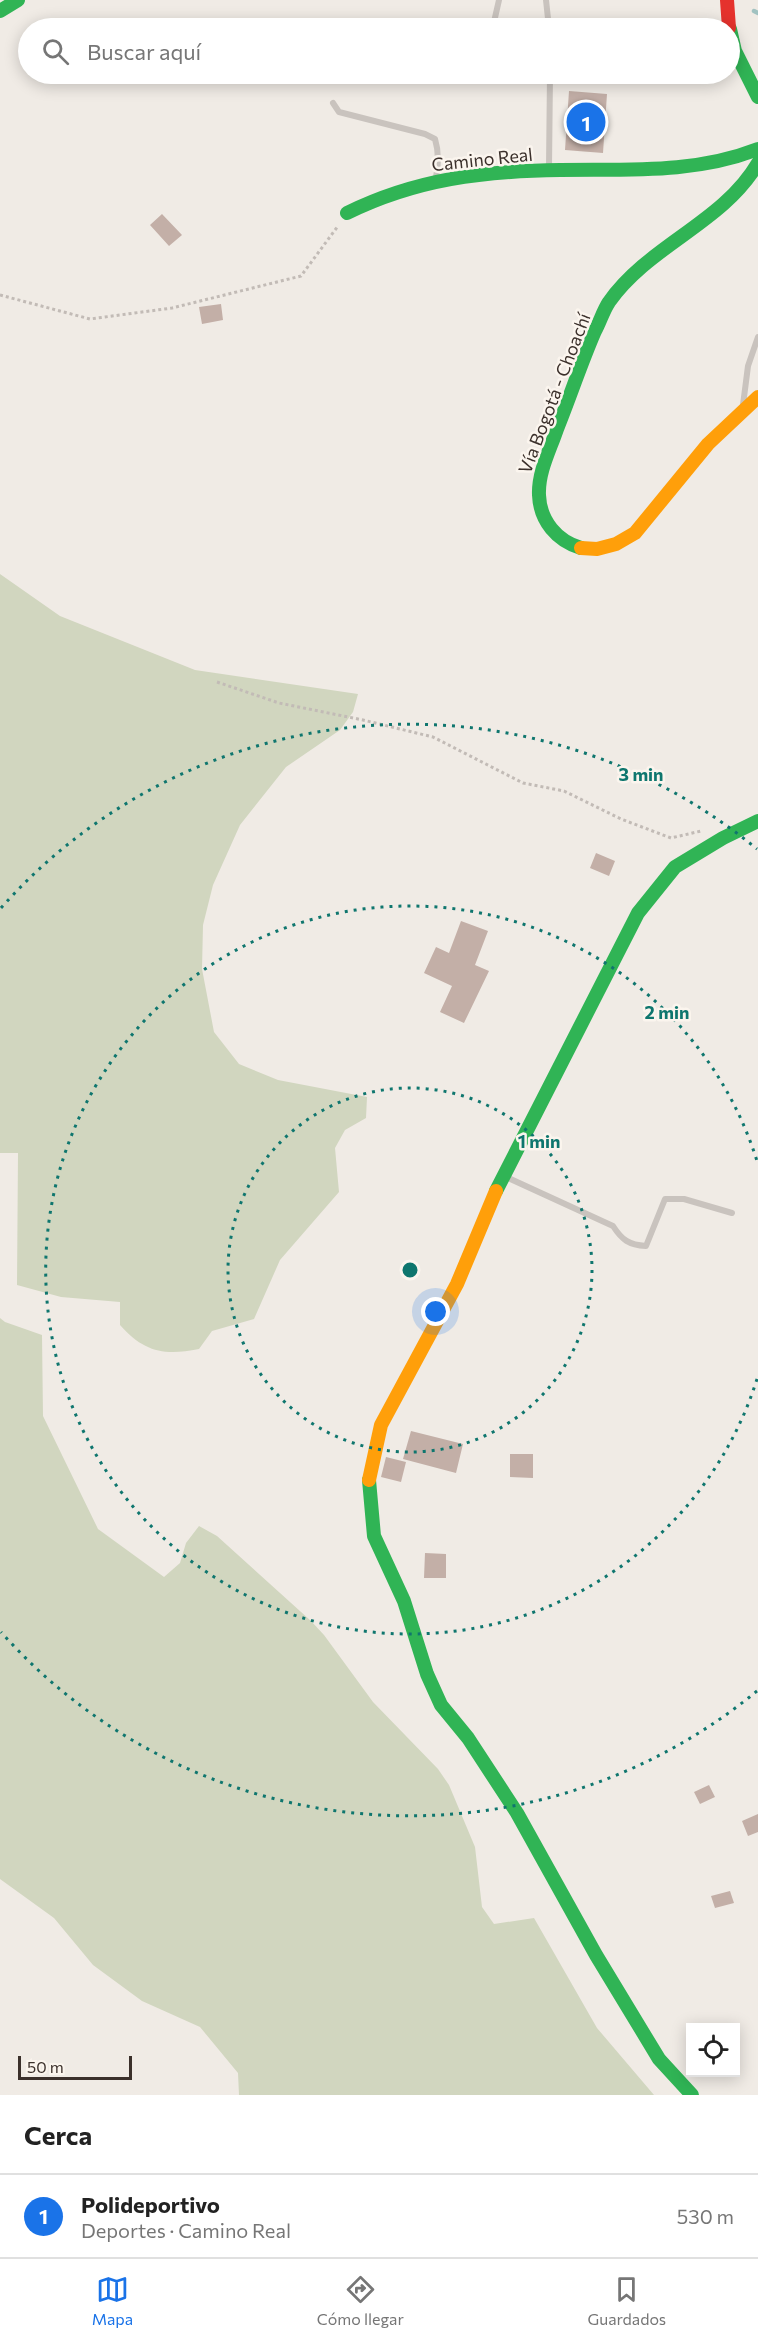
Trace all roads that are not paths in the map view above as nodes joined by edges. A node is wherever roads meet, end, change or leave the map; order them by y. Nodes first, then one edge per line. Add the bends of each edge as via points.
1 (18, 0) edge
2 (499, 0) edge
3 (546, 0) edge
4 (727, 0) edge
5 (0, 11) edge
6 (495, 18) edge
7 (548, 18) edge
8 (728, 18) edge
9 (740, 61) edge
10 (550, 84) edge
11 (758, 97) edge
12 (333, 103) dead end
13 (758, 149) edge
14 (758, 163) edge
15 (549, 171) junction
16 (435, 180) junction
17 (347, 213) road end
18 (758, 337) edge
19 (758, 397) edge
20 (742, 409) junction
21 (758, 821) edge
22 (503, 1175) junction
23 (732, 1213) dead end
24 (692, 2095) edge

1 - 5 street
2 - 6 lane
3 - 7 lane
4 - 8 street
9 - 11 street
10 - 15 lane
12 - 16 lane via 339,112 435,139 439,164
13 - 15 street, Camino Real via 703,167
14 - 20 street, Vía Bogotá - Choachí via 727,202 645,262 608,303 576,376 541,474 537,490 545,522 560,539 581,548 604,549 626,540
15 - 16 street, Camino Real
16 - 17 street, Camino Real via 366,202
18 - 20 lane via 748,366
19 - 20 street, Vía Bogotá - Choachí
21 - 22 street via 675,867 638,913
22 - 23 lane via 613,1226 621,1239 633,1245 646,1246 665,1198 684,1198
22 - 24 street via 457,1284 381,1425 369,1481 374,1536 404,1600 441,1705 518,1813 659,2059

